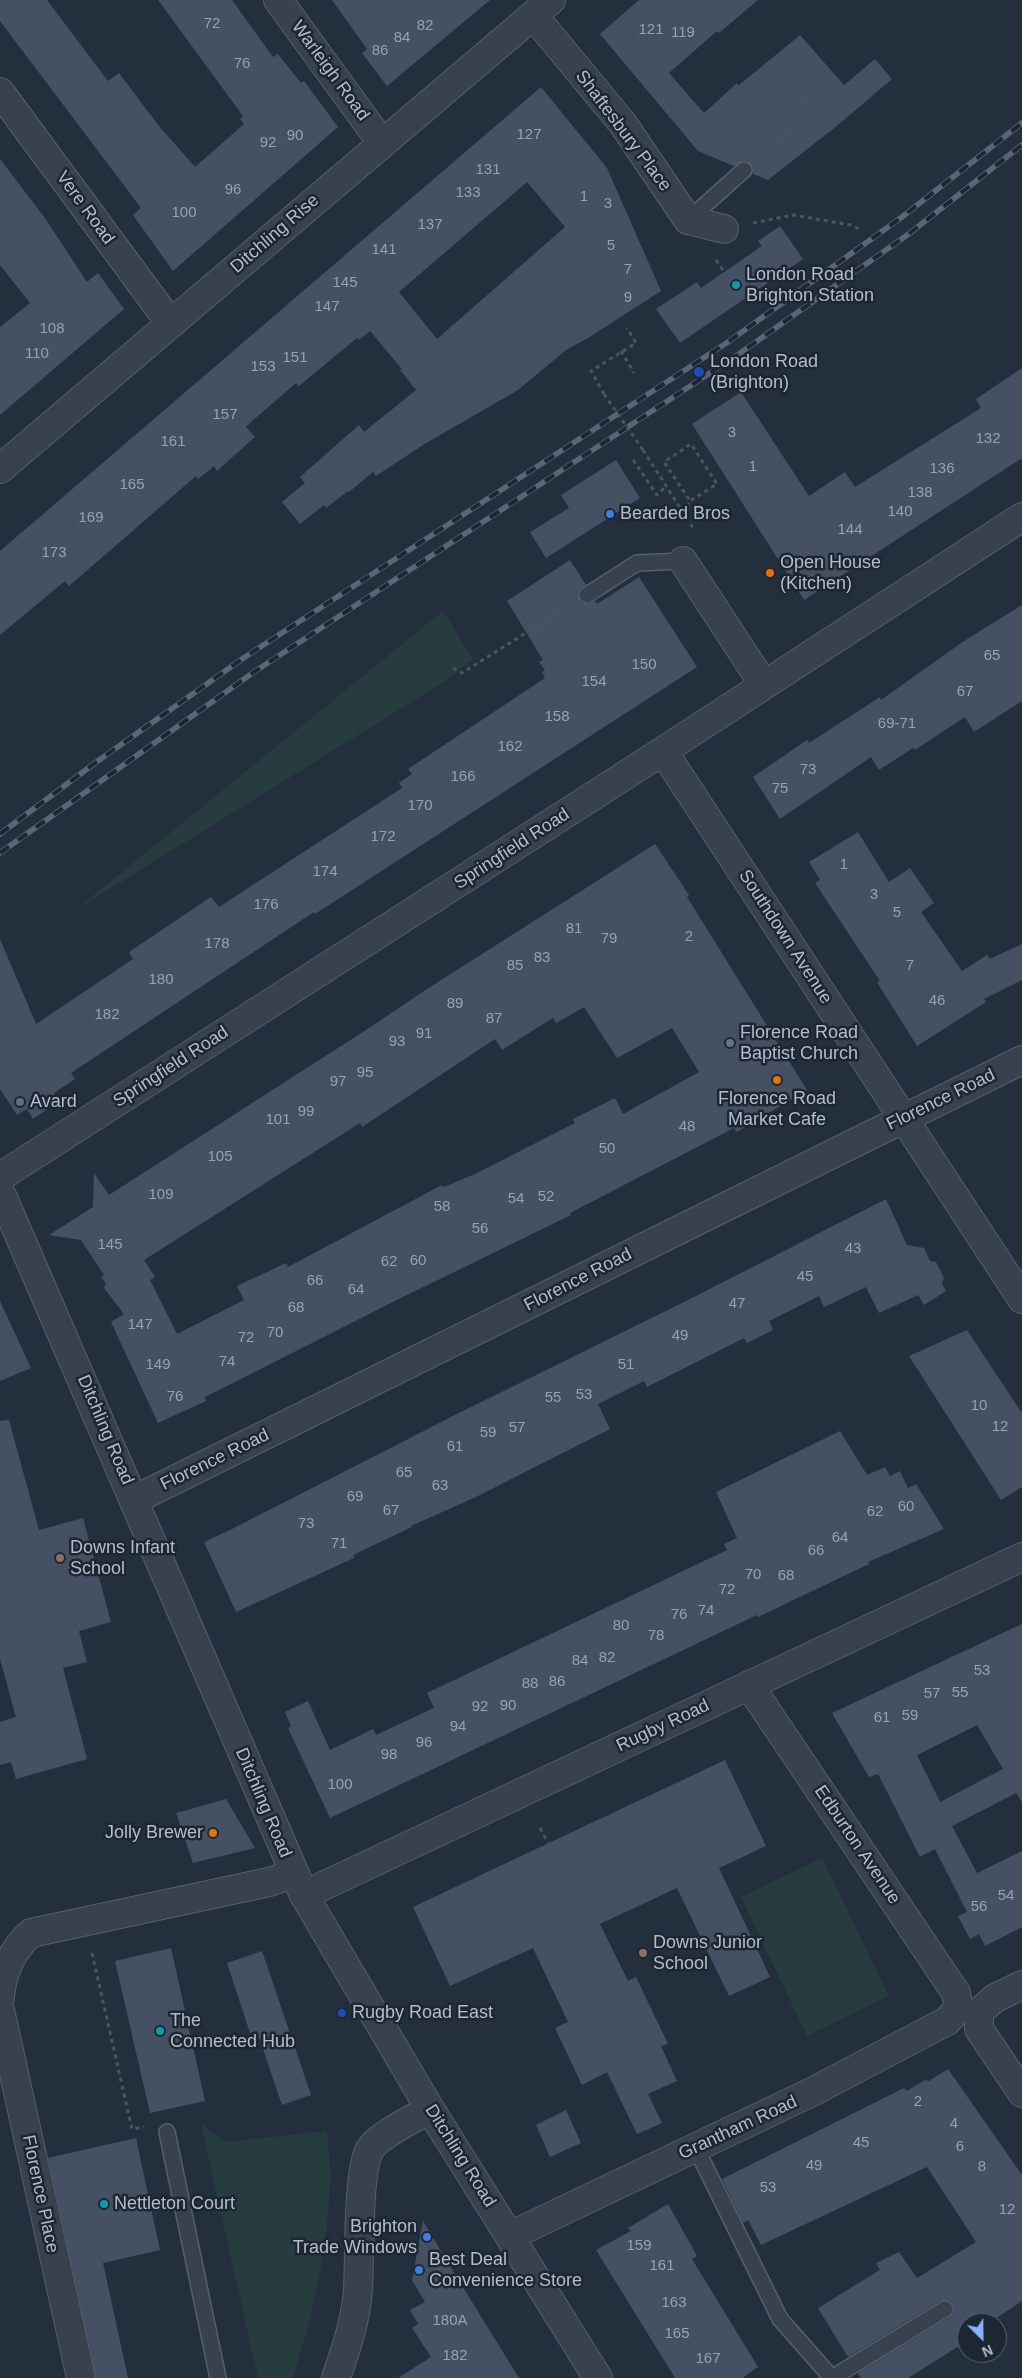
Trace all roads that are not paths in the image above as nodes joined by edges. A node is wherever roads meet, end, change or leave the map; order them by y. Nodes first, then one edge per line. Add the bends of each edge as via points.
1 (278, 0) edge
2 (542, 8) edge
3 (0, 92) edge
4 (382, 143) junction
5 (744, 170) dead end
6 (688, 220) junction
7 (724, 229) road end
8 (171, 324) junction
9 (0, 469) edge
10 (1022, 518) edge
11 (683, 561) joint
12 (587, 595) road end
13 (764, 686) junction
14 (663, 751) junction
15 (1022, 1060) edge
16 (904, 1118) junction
17 (0, 1177) edge
18 (0, 1191) edge
19 (1022, 1299) edge
20 (134, 1500) junction
21 (1022, 1557) edge
22 (750, 1685) junction
23 (299, 1884) junction
24 (1022, 1985) edge
25 (0, 1997) edge
26 (0, 2010) edge
27 (969, 2010) junction
28 (1022, 2093) edge
29 (430, 2109) junction
30 (167, 2132) road end
31 (696, 2148) junction
32 (510, 2236) junction
33 (945, 2309) dead end
34 (80, 2378) edge
35 (218, 2378) edge
36 (336, 2378) edge
37 (598, 2378) edge

1 - 4 street, Warleigh Road
2 - 4 street, Ditchling Rise
2 - 6 street, Shaftesbury Place
3 - 8 street, Vere Road
4 - 8 street, Ditchling Rise
5 - 6 lane
6 - 7 street
8 - 9 street, Ditchling Rise
10 - 13 street, Springfield Road
11 - 12 lane via 637,563
11 - 13 street
13 - 14 street, Springfield Road
14 - 16 street, Southdown Avenue
14 - 17 street, Springfield Road
15 - 16 street, Florence Road
16 - 19 street, Southdown Avenue
16 - 20 street, Florence Road
18 - 20 street, Ditchling Road
20 - 23 street, Ditchling Road
21 - 22 street, Rugby Road
22 - 23 street, Rugby Road
22 - 27 street, Edburton Avenue
23 - 25 street via 269,1882 31,1932 21,1942 4,1975
23 - 29 street, Ditchling Road
24 - 27 street, Grantham Road
26 - 34 street, Florence Place
27 - 28 street, Edburton Avenue
27 - 31 street, Grantham Road
29 - 32 street, Ditchling Road
29 - 36 street via 376,2142 367,2158 362,2186 358,2292 352,2327
30 - 35 lane
31 - 32 street, Grantham Road
31 - 33 lane via 780,2319 832,2378
32 - 37 street, Ditchling Road

